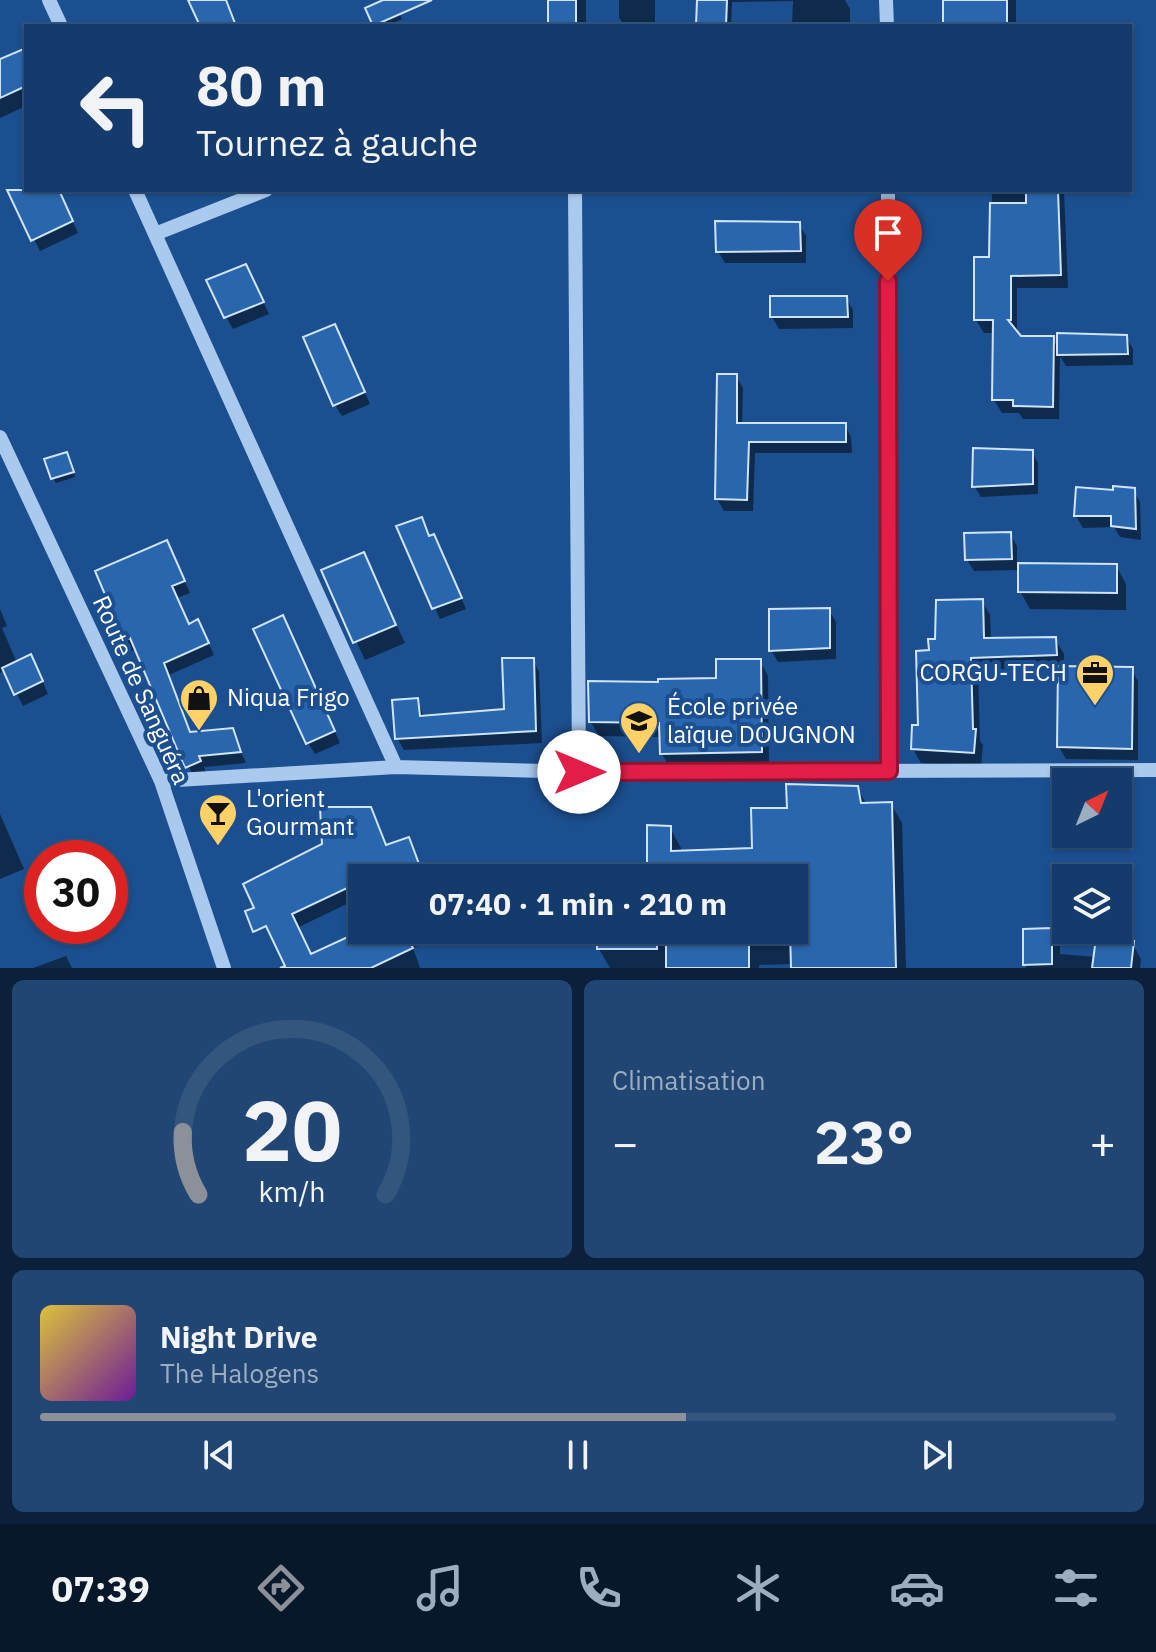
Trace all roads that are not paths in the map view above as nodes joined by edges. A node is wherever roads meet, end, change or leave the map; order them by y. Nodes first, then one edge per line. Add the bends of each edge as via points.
1 (49, 0) edge
2 (886, 0) edge
3 (60, 24) edge
4 (887, 24) edge
5 (136, 192) edge
6 (261, 192) edge
7 (575, 192) edge
8 (888, 192) edge
9 (155, 234) junction
10 (0, 437) edge
11 (396, 767) junction
12 (1156, 770) edge
13 (889, 771) junction
14 (579, 772) junction
15 (161, 781) junction
16 (224, 968) edge

1 - 3 street
2 - 4 street
5 - 9 street
6 - 9 street
7 - 14 street
8 - 13 street
9 - 11 street
10 - 15 street, Route de Sanguéra
11 - 14 street
11 - 15 street
12 - 13 street
13 - 14 street
15 - 16 street, Route de Sanguéra

